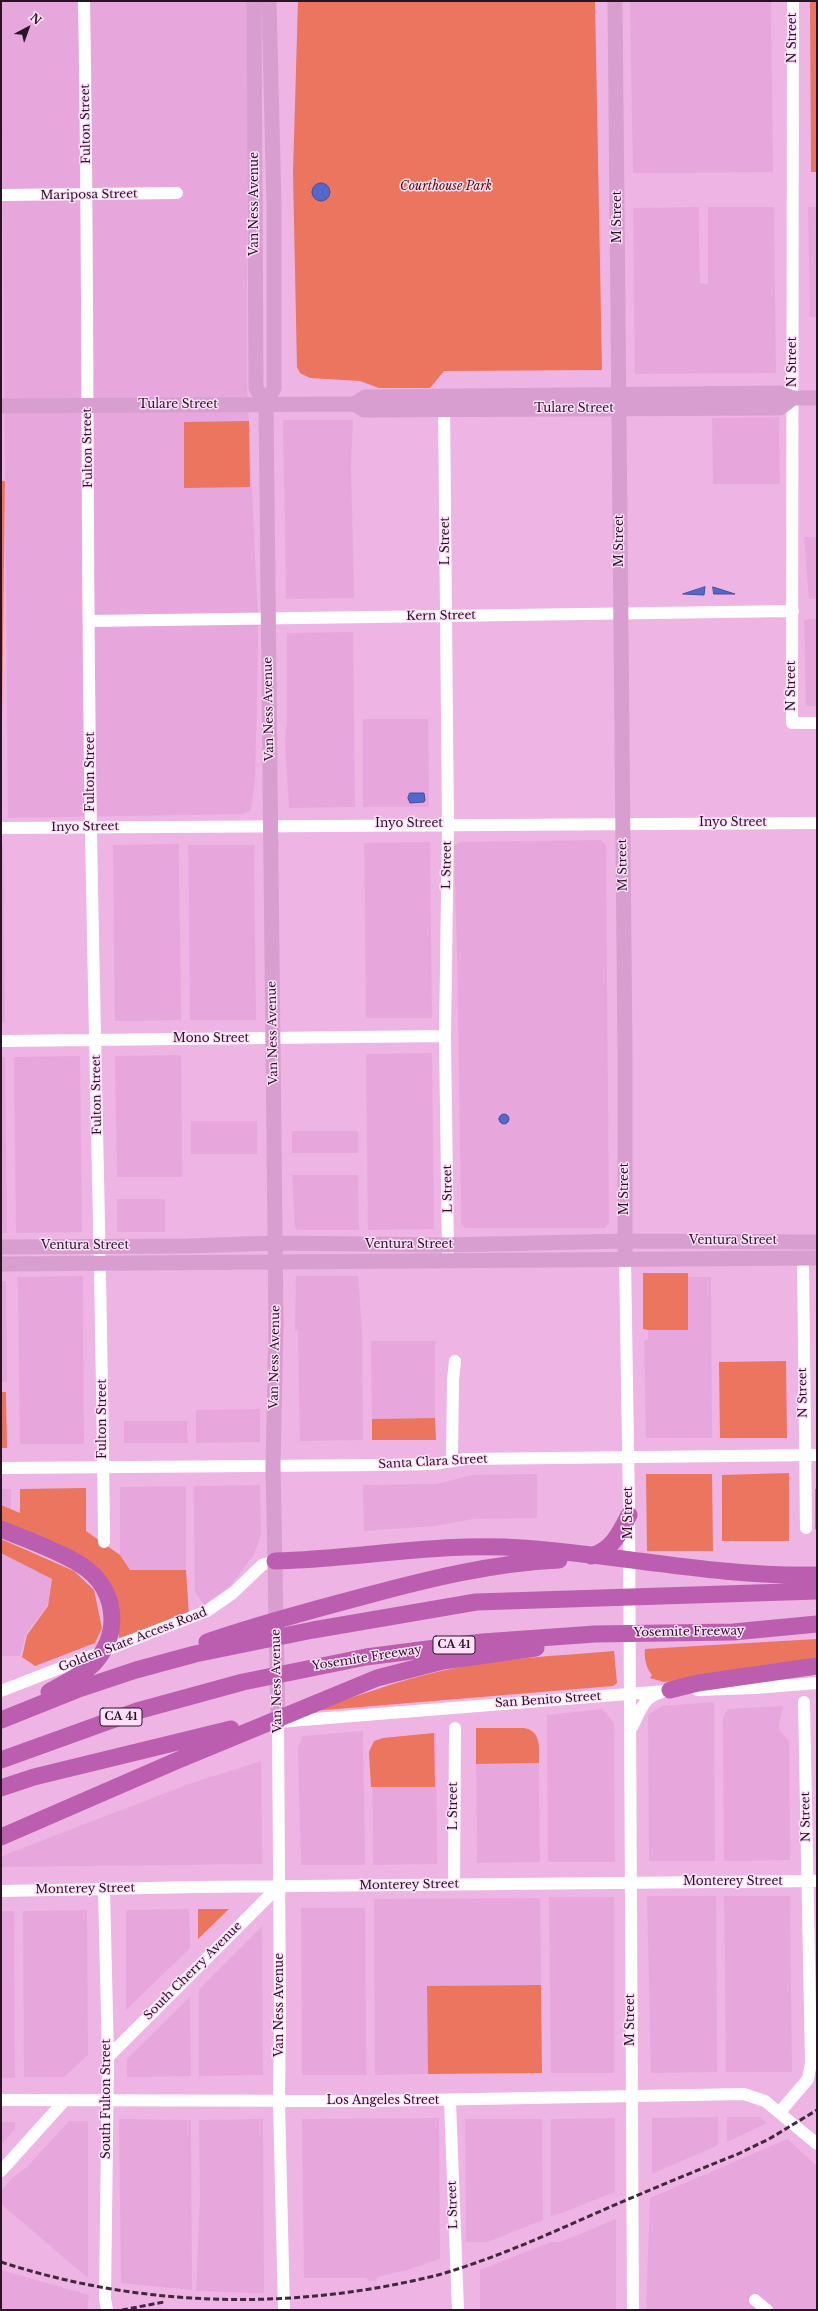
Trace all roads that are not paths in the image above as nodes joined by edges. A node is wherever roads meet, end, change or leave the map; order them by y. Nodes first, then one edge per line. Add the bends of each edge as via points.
1 (84, 1) edge
2 (254, 1) edge
3 (269, 1) edge
4 (616, 1) edge
5 (793, 1) edge
6 (177, 193) dead end
7 (1, 195) edge
8 (88, 195) junction
9 (255, 266) junction
10 (274, 332) junction
11 (793, 398) junction
12 (817, 398) edge
13 (618, 402) junction
14 (444, 403) junction
15 (266, 404) junction
16 (88, 406) junction
17 (1, 407) edge
18 (792, 612) junction
19 (620, 614) junction
20 (446, 616) junction
21 (268, 618) junction
22 (90, 621) junction
23 (817, 723) edge
24 (623, 823) junction
25 (817, 823) edge
26 (448, 824) junction
27 (270, 826) junction
28 (91, 827) junction
29 (1, 828) edge
30 (445, 1036) junction
31 (273, 1038) junction
32 (96, 1040) junction
33 (1, 1041) edge
34 (625, 1241) junction
35 (817, 1242) edge
36 (274, 1244) junction
37 (448, 1245) junction
38 (100, 1246) junction
39 (1, 1247) edge
40 (810, 1258) edge
41 (625, 1259) junction
42 (448, 1261) junction
43 (275, 1262) junction
44 (101, 1263) junction
45 (1, 1264) edge
46 (455, 1361) dead end
47 (804, 1455) junction
48 (817, 1455) edge
49 (628, 1456) junction
50 (452, 1461) junction
51 (273, 1465) junction
52 (1, 1468) edge
53 (103, 1468) junction
54 (629, 1515) junction
55 (806, 1528) dead end
56 (1, 1529) edge
57 (104, 1542) dead end
58 (275, 1561) junction
59 (817, 1575) edge
60 (817, 1591) edge
61 (817, 1624) edge
62 (595, 1634) junction
63 (242, 1637) junction
64 (817, 1666) edge
65 (817, 1683) edge
66 (670, 1690) junction
67 (1, 1691) edge
68 (630, 1694) junction
69 (804, 1702) dead end
70 (5, 1719) edge
71 (278, 1722) junction
72 (455, 1728) dead end
73 (630, 1729) junction
74 (1, 1760) edge
75 (1, 1788) edge
76 (1, 1837) edge
77 (812, 1881) edge
78 (631, 1883) junction
79 (454, 1884) junction
80 (279, 1886) junction
81 (104, 1888) junction
82 (1, 1891) edge
83 (108, 2057) junction
84 (632, 2096) junction
85 (1, 2100) edge
86 (65, 2100) junction
87 (107, 2100) junction
88 (450, 2101) junction
89 (278, 2102) junction
90 (780, 2112) junction
91 (817, 2144) edge
92 (1, 2171) edge
93 (755, 2300) dead end
94 (107, 2310) edge
95 (284, 2310) edge
96 (458, 2310) edge
97 (633, 2310) edge
98 (767, 2310) edge

1 - 8 street, Fulton Street
2 - 9 main road, Van Ness Avenue
3 - 10 main road, Van Ness Avenue
4 - 13 main road, M Street
5 - 11 street, N Street
6 - 8 street, Mariposa Street
7 - 8 street, Mariposa Street
8 - 16 street, Fulton Street
9 - 10 main road via 265,277 264,297
9 - 15 main road, Van Ness Avenue via 256,388
10 - 15 main road, Van Ness Avenue via 274,388
11 - 12 main road
11 - 13 main road, Tulare Street via 780,408
11 - 18 street, N Street
13 - 14 main road, Tulare Street
13 - 19 main road, M Street
14 - 15 main road, Tulare Street via 365,397 354,404
14 - 20 street, L Street
15 - 16 main road, Tulare Street
15 - 21 main road, Van Ness Avenue
16 - 17 main road, Tulare Street
16 - 22 street, Fulton Street
18 - 19 street, Kern Street
18 - 23 street, N Street via 792,723
19 - 20 street, Kern Street
19 - 24 main road, M Street
20 - 21 street, Kern Street
20 - 26 street, L Street
21 - 22 street, Kern Street
21 - 27 main road, Van Ness Avenue
22 - 28 street, Fulton Street
24 - 25 street, Inyo Street
24 - 26 street, Inyo Street
24 - 34 main road, M Street
26 - 27 street, Inyo Street
26 - 30 street, L Street
27 - 28 street, Inyo Street
27 - 31 main road, Van Ness Avenue
28 - 29 street, Inyo Street
28 - 32 street, Fulton Street
30 - 31 street, Mono Street
30 - 37 street, L Street
31 - 32 street, Mono Street
31 - 36 main road, Van Ness Avenue
32 - 33 street, Mono Street
32 - 38 street, Fulton Street
34 - 35 main road, Ventura Street
34 - 37 main road, Ventura Street
34 - 41 main road, M Street
36 - 37 main road, Ventura Street
36 - 38 main road, Ventura Street
36 - 43 main road, Van Ness Avenue
37 - 42 street, L Street
38 - 39 main road, Ventura Street
38 - 44 street, Fulton Street
40 - 41 main road, Ventura Street
40 - 47 street, N Street
41 - 42 main road, Ventura Street
41 - 49 street, M Street
42 - 43 main road, Ventura Street
43 - 44 main road, Ventura Street
43 - 51 main road, Van Ness Avenue
44 - 45 main road, Ventura Street
44 - 53 street, Fulton Street
46 - 50 street
47 - 48 street, Santa Clara Street
47 - 49 street, Santa Clara Street via 716,1458
47 - 55 street, N Street
49 - 50 street, Santa Clara Street
49 - 54 street, M Street
50 - 51 street, Santa Clara Street via 425,1464
51 - 53 street, Santa Clara Street
51 - 58 main road, Van Ness Avenue
52 - 53 street, Santa Clara Street
53 - 57 street, Fulton Street
54 - 63 highway via 613,1542 597,1554 456,1573 410,1583 312,1610
54 - 68 street, M Street
56 - 70 highway via 72,1560 90,1571 108,1594 112,1622 107,1645 91,1666
58 - 59 highway via 442,1548 521,1548 733,1572
58 - 67 street, Golden State Access Road via 262,1565 233,1593 207,1611
58 - 71 main road, Van Ness Avenue
60 - 63 highway via 476,1602 313,1630
61 - 62 highway, Yosemite Freeway / CA 41 via 733,1632
62 - 74 highway, Yosemite Freeway / CA 41 via 482,1642 315,1666 243,1682 137,1711
62 - 76 highway via 533,1649 443,1661 392,1674 176,1760
63 - 70 highway via 76,1690
64 - 66 highway via 698,1683
65 - 66 street, San Benito Street via 755,1688
66 - 68 street, San Benito Street
66 - 73 street, M Street via 649,1698
68 - 71 street, San Benito Street
68 - 73 street, M Street
69 - 77 street, N Street
71 - 75 highway via 236,1728 34,1777
71 - 80 street, Van Ness Avenue
72 - 79 street, L Street
73 - 78 street, M Street
77 - 78 street, Monterey Street
77 - 90 street, N Street via 810,2072 802,2088
78 - 79 street, Monterey Street
78 - 84 street, M Street
79 - 80 street, Monterey Street
80 - 81 street, Monterey Street
80 - 83 street, South Cherry Avenue
80 - 89 street, Van Ness Avenue
81 - 82 street, Monterey Street
81 - 83 street, South Fulton Street
83 - 87 street, South Fulton Street
84 - 88 street, Los Angeles Street
84 - 90 street, Los Angeles Street via 744,2094 764,2101
84 - 97 street, M Street
85 - 86 street, Los Angeles Street
86 - 87 street, Los Angeles Street
86 - 92 street
87 - 89 street, Los Angeles Street
87 - 94 street, South Fulton Street
88 - 89 street, Los Angeles Street
88 - 96 street, L Street
89 - 95 street, Van Ness Avenue
90 - 91 street, Los Angeles Street
93 - 98 street

